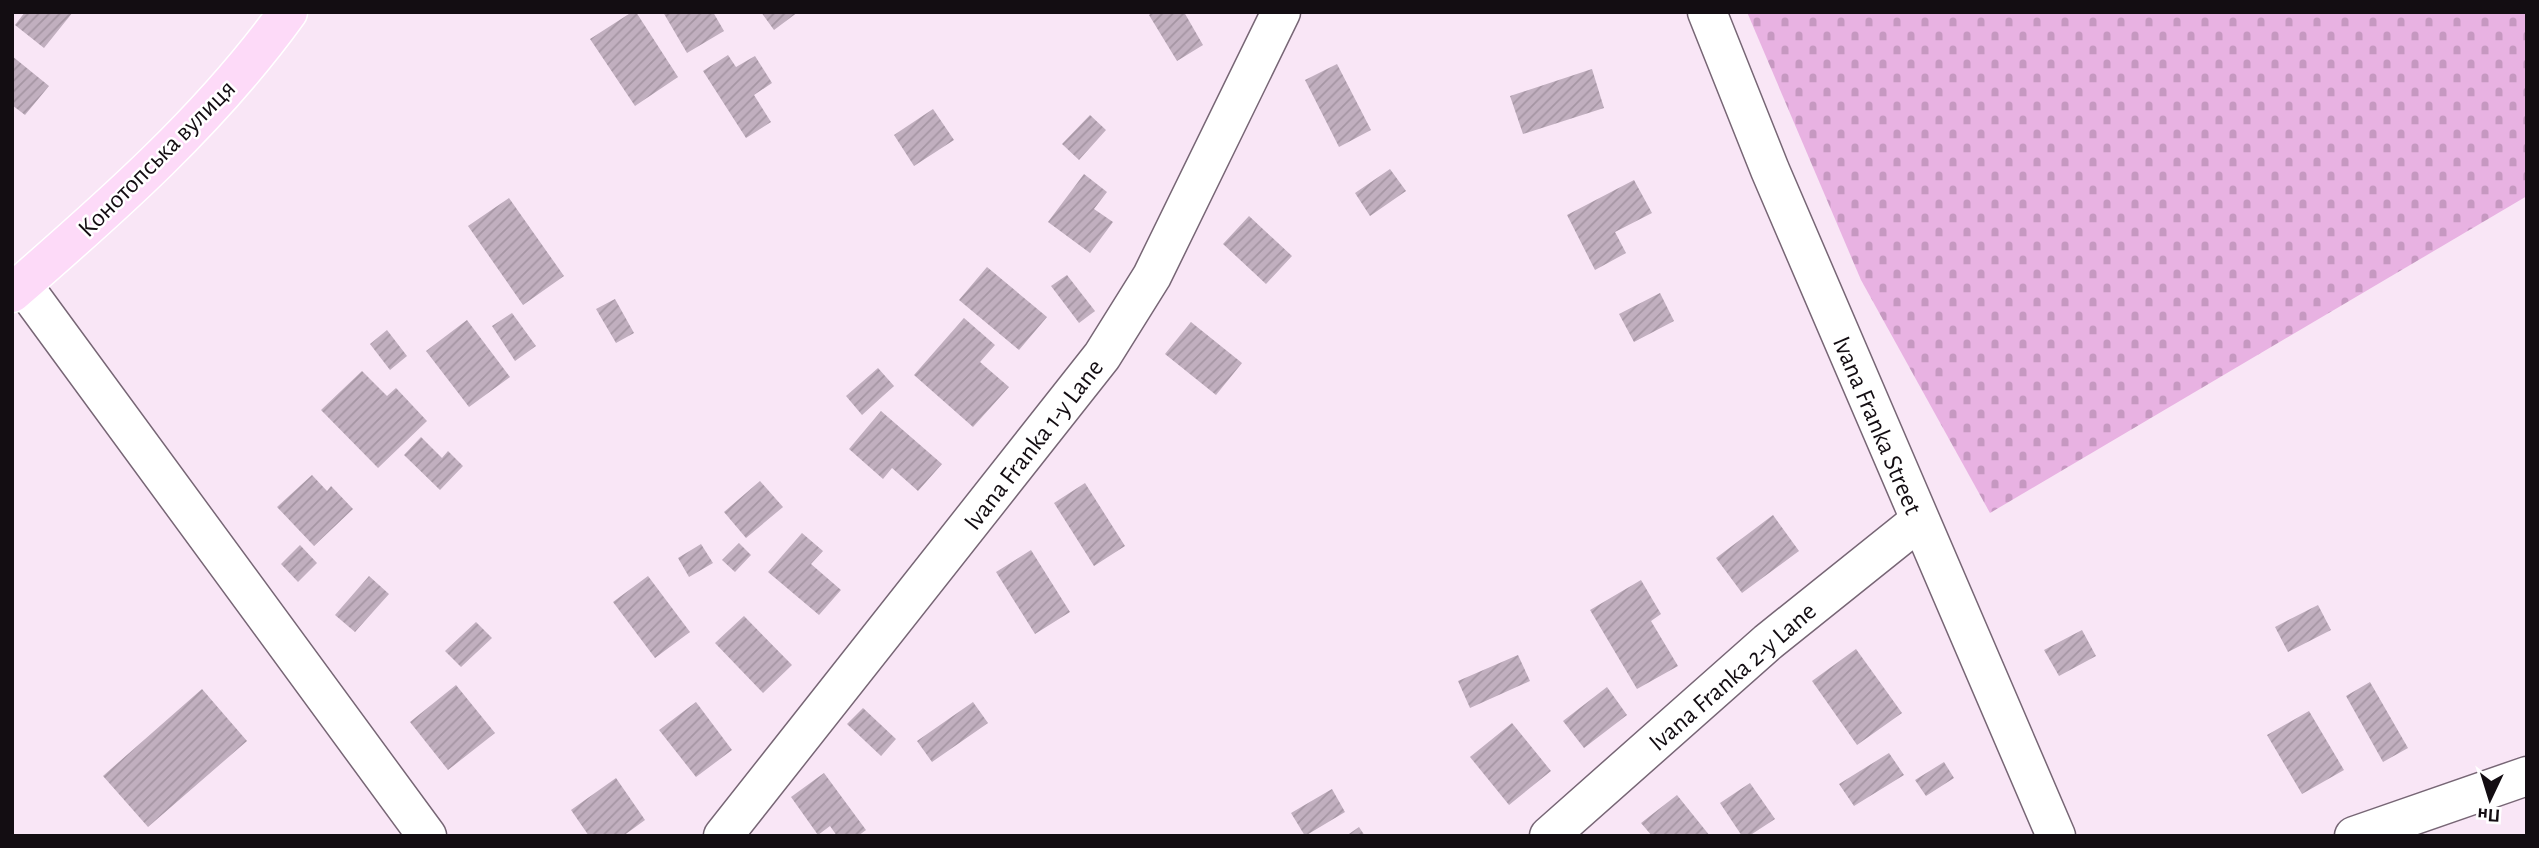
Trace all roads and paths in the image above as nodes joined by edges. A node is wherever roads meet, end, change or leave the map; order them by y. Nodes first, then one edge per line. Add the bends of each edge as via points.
1 (288, 12) edge
2 (1281, 12) edge
3 (1707, 12) edge
4 (17, 289) edge
5 (1919, 521) junction
6 (2527, 776) edge
7 (427, 836) edge
8 (723, 836) edge
9 (1549, 836) edge
10 (2056, 836) edge
11 (2354, 836) edge

1 - 4 main road, Конотопська вулиця via 256,57 114,205
2 - 8 street, Ivana Franka 1-y Lane via 1152,276 1102,356
3 - 5 street, Ivana Franka Street
4 - 7 street
5 - 9 street, Ivana Franka 2-y Lane via 1768,642
5 - 10 street, Ivana Franka Street
6 - 11 street

